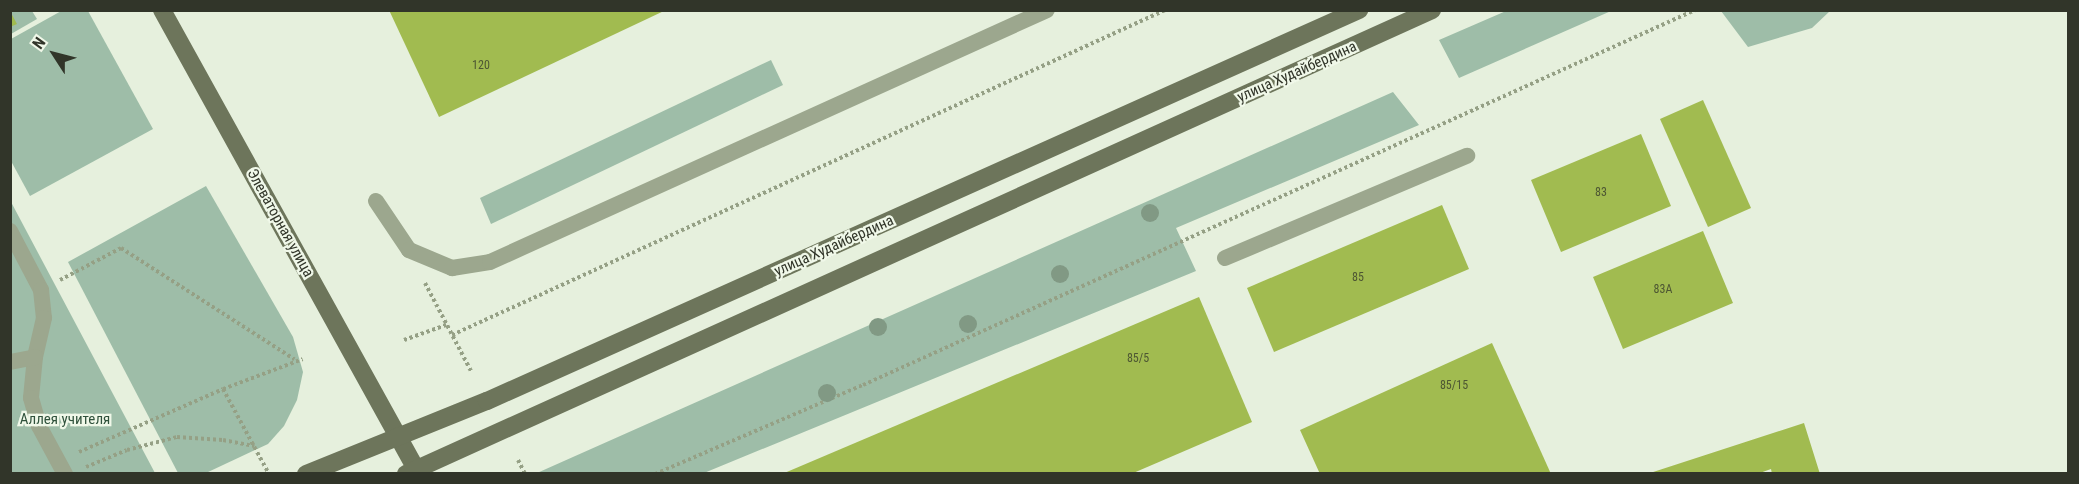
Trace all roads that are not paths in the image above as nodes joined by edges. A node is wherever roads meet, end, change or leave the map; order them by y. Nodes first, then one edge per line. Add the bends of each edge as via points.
1 (162, 10) edge
2 (1047, 10) edge
3 (1359, 10) edge
4 (1432, 10) edge
5 (1467, 156) dead end
6 (376, 201) dead end
7 (10, 231) edge
8 (1224, 258) dead end
9 (35, 357) junction
10 (10, 363) edge
11 (398, 435) junction
12 (67, 468) edge
13 (411, 471) edge
14 (306, 474) edge

1 - 11 main road, Элеваторная улица
2 - 6 lane via 490,262 452,268 409,250
3 - 11 main road, улица Худайбердина via 498,396
4 - 13 main road, улица Худайбердина
5 - 8 lane
7 - 9 lane via 41,290 44,318
9 - 10 lane
9 - 12 lane via 32,398 39,426
11 - 13 main road, Элеваторная улица
11 - 14 main road, улица Худайбердина

